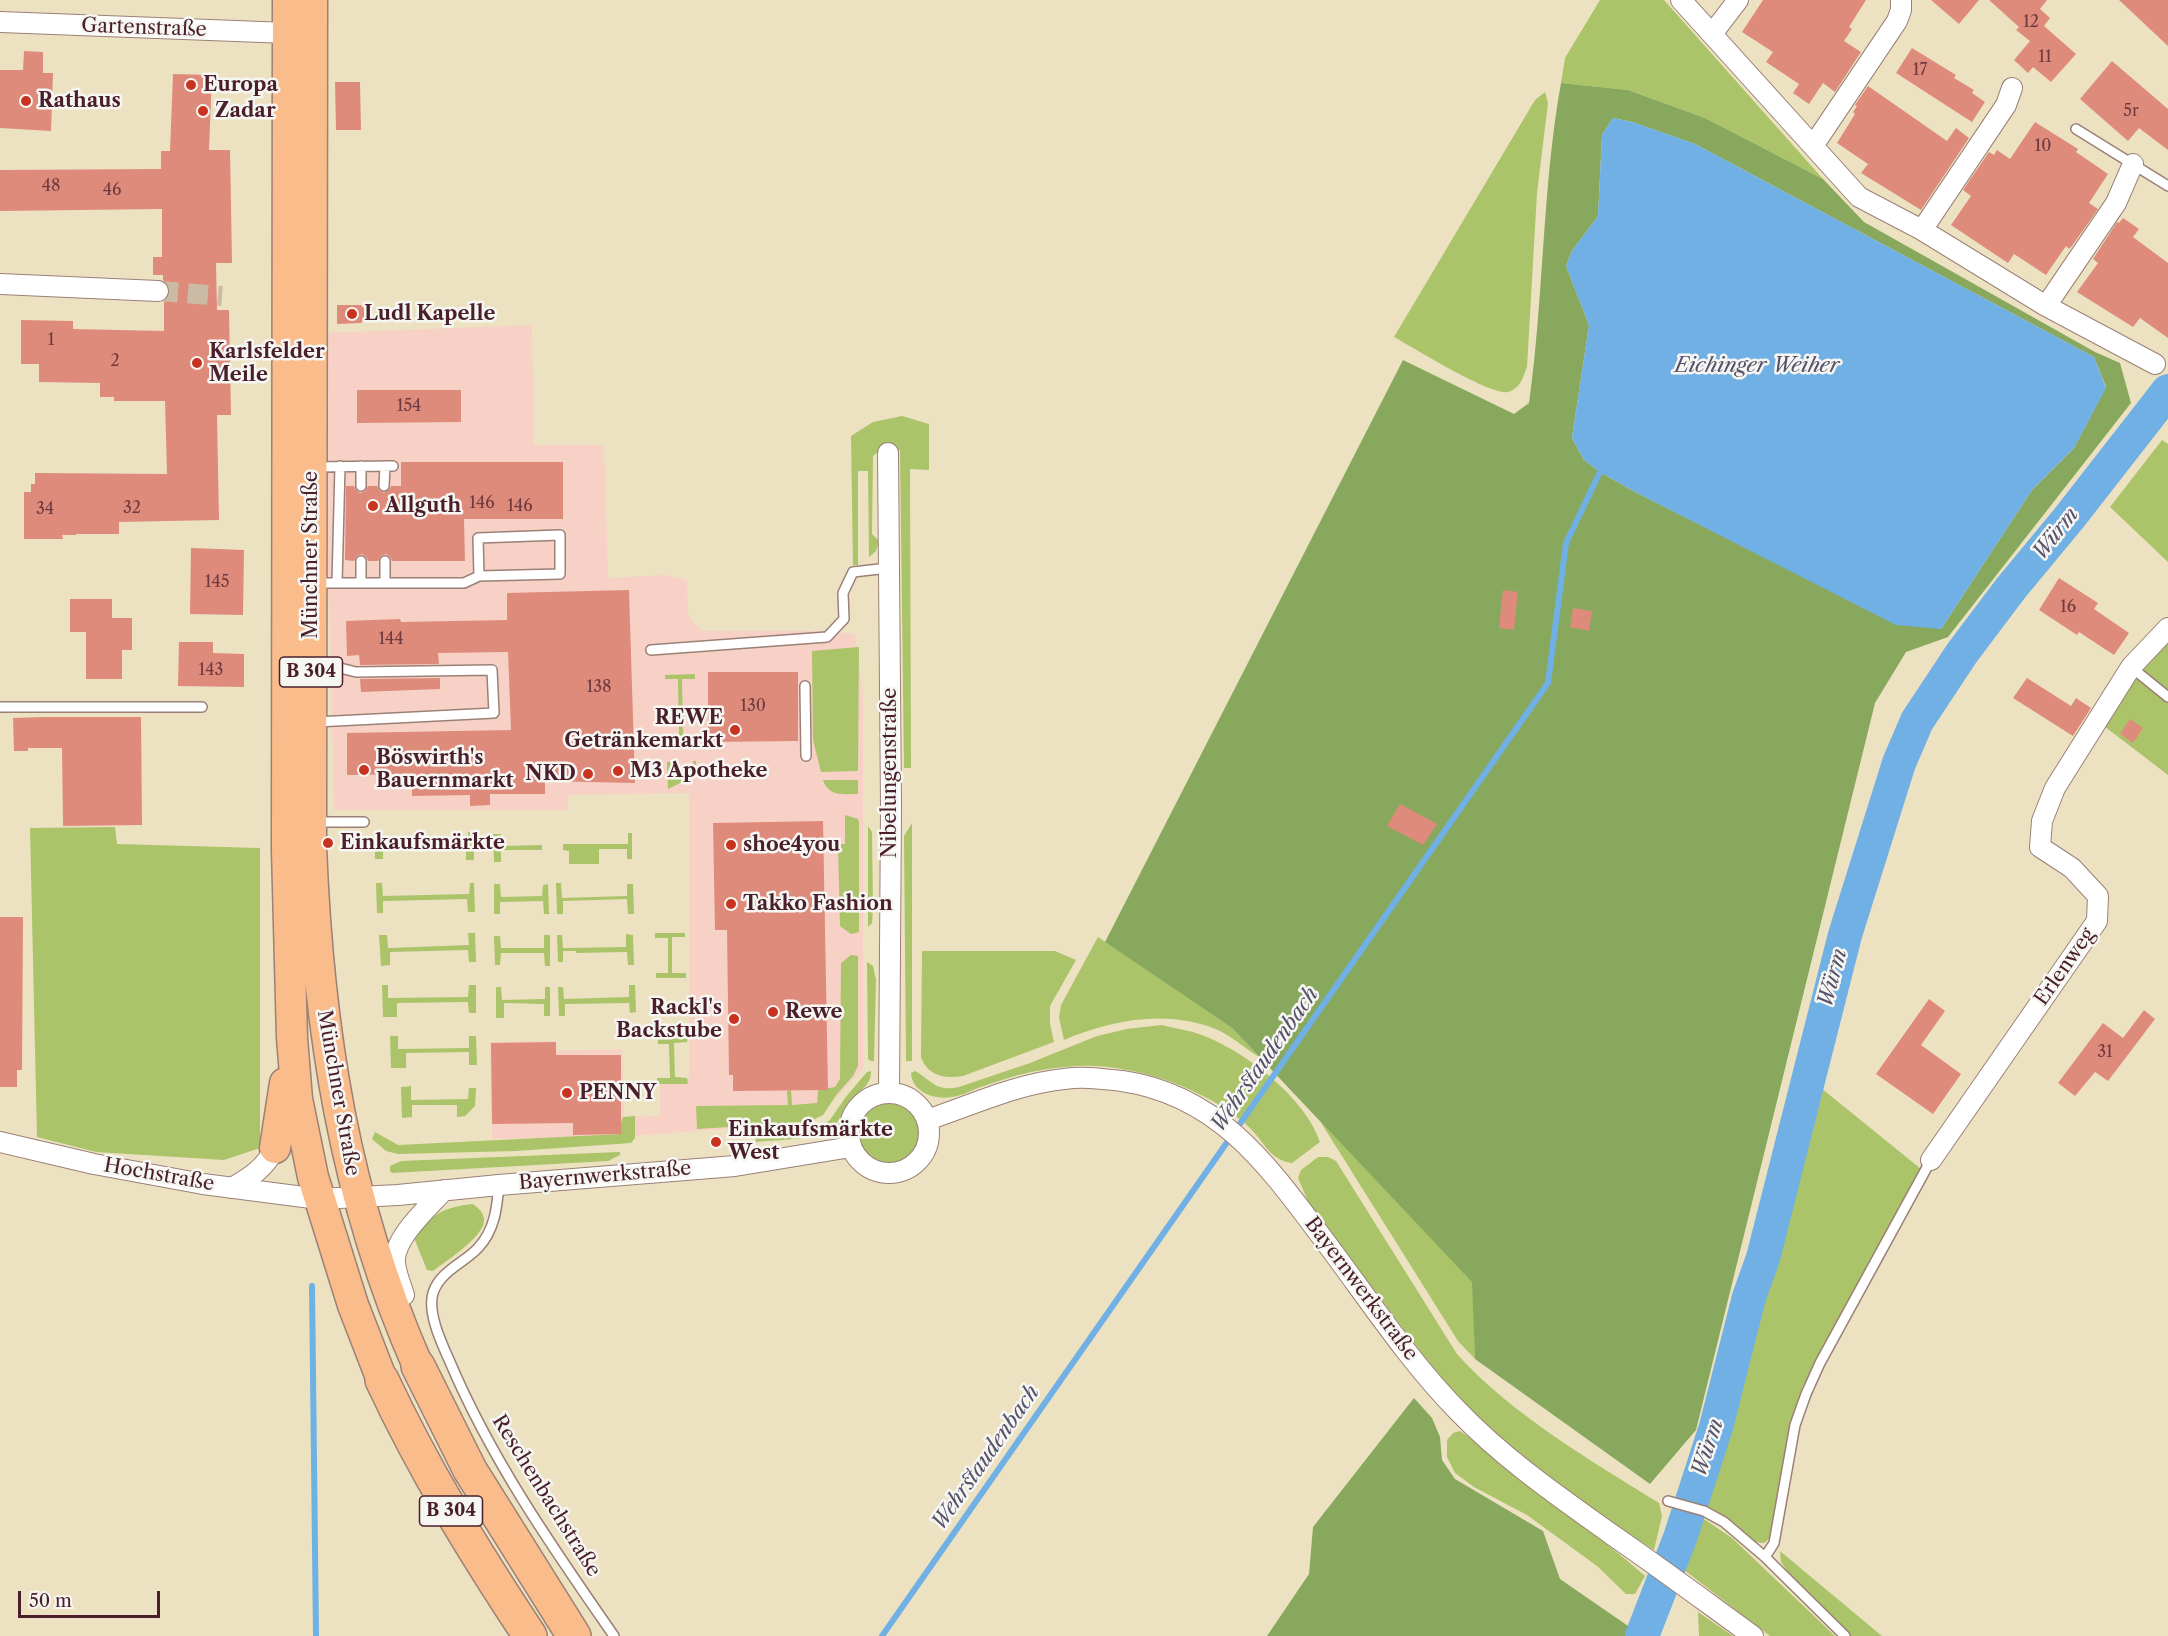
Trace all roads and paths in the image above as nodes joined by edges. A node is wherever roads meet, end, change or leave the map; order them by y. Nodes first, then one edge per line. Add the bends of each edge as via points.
1 (288, 0) edge
2 (312, 0) edge
3 (1681, 0) edge
4 (1738, 0) edge
5 (1901, 0) edge
6 (0, 22) edge
7 (300, 33) junction
8 (1712, 34) junction
9 (2012, 88) dead end
10 (2076, 129) dead end
11 (1814, 146) junction
12 (2133, 164) junction
13 (2168, 186) edge
14 (1922, 231) junction
15 (0, 284) edge
16 (158, 291) tunnel mouth
17 (2046, 306) junction
18 (2155, 364) dead end
19 (888, 453) dead end
20 (361, 466) junction
21 (308, 467) junction
22 (361, 486) dead end
23 (384, 486) dead end
24 (361, 561) dead end
25 (385, 561) dead end
26 (888, 568) junction
27 (479, 576) junction
28 (307, 583) junction
29 (361, 583) junction
30 (385, 583) junction
31 (2168, 628) edge
32 (651, 650) dead end
33 (2131, 667) junction
34 (299, 671) junction
35 (805, 686) dead end
36 (2168, 698) edge
37 (0, 707) edge
38 (202, 707) dead end
39 (299, 723) junction
40 (806, 756) dead end
41 (364, 822) dead end
42 (299, 823) junction
43 (292, 1038) junction
44 (889, 1093) junction
45 (927, 1120) junction
46 (0, 1142) edge
47 (851, 1147) junction
48 (275, 1148) joint
49 (1931, 1160) joint
50 (499, 1185) junction
51 (232, 1188) junction
52 (444, 1190) junction
53 (358, 1197) junction
54 (319, 1199) junction
55 (404, 1334) junction
56 (418, 1366) joint
57 (382, 1380) joint
58 (1668, 1501) dead end
59 (1765, 1557) junction
60 (530, 1636) edge
61 (574, 1636) edge
62 (614, 1636) edge
63 (1753, 1636) edge
64 (1845, 1636) edge

1 - 7 main road, Münchner Straße / B 304
2 - 7 main road, Münchner Straße / B 304
3 - 8 street
4 - 8 street
5 - 11 street via 1897,21
6 - 7 street, Gartenstraße
7 - 21 main road, Münchner Straße / B 304 via 299,430
8 - 11 street
9 - 14 street via 2007,105
10 - 12 lane
11 - 14 street via 1860,197
12 - 13 lane
12 - 17 street via 2116,202
14 - 17 street
15 - 16 street
17 - 18 street
19 - 26 street, Nibelungenstraße
20 - 21 lane
20 - 22 lane
20 - 23 lane via 389,466
21 - 28 main road, Münchner Straße / B 304
21 - 28 lane
24 - 29 lane
25 - 30 lane
26 - 32 lane via 853,573 843,593 844,619 827,637
26 - 44 street, Nibelungenstraße
27 - 27 lane via 560,574 560,535 478,538
27 - 30 lane via 464,583
28 - 29 lane
28 - 34 main road, Münchner Straße / B 304
29 - 30 lane
31 - 33 street, Erlenweg
33 - 36 lane
33 - 49 street, Erlenweg via 2055,788 2042,821 2040,847 2072,868 2098,896 2097,921
34 - 39 main road, Münchner Straße / B 304
34 - 39 lane via 492,669 494,713
35 - 40 lane
37 - 38 lane
39 - 42 main road, Münchner Straße / B 304
41 - 42 lane
42 - 43 main road, Münchner Straße / B 304
42 - 53 main road, Münchner Straße / B 304 via 337,1101
43 - 48 main road
43 - 54 main road, Münchner Straße / B 304 via 300,1120
44 - 45 street via 908,1097
44 - 47 street via 868,1098 858,1108 851,1120
45 - 47 street via 929,1142 924,1154 905,1171 893,1174 868,1167
45 - 63 street, Bayernwerkstraße via 996,1095 1065,1078 1142,1084 1198,1107 1250,1147 1279,1180 1439,1392 1502,1453
46 - 51 street, Hochstraße via 94,1164
47 - 50 street, Bayernwerkstraße via 735,1166
48 - 51 street via 262,1168
49 - 59 lane via 1806,1394 1795,1425 1774,1543
50 - 52 street, Bayernwerkstraße
50 - 62 lane, Reschenbachstraße via 495,1219 478,1247 439,1282 432,1294 434,1326 495,1456
51 - 54 street, Hochstraße
52 - 53 street, Bayernwerkstraße
52 - 55 street via 398,1245 395,1262 407,1307
53 - 54 street, Münchner Straße
53 - 55 main road, B 304
54 - 57 main road, B 304
55 - 56 main road, B 304
56 - 61 highway, B 304 via 470,1470
57 - 60 highway, B 304 via 437,1488
58 - 59 lane via 1704,1511 1724,1522
59 - 64 lane

